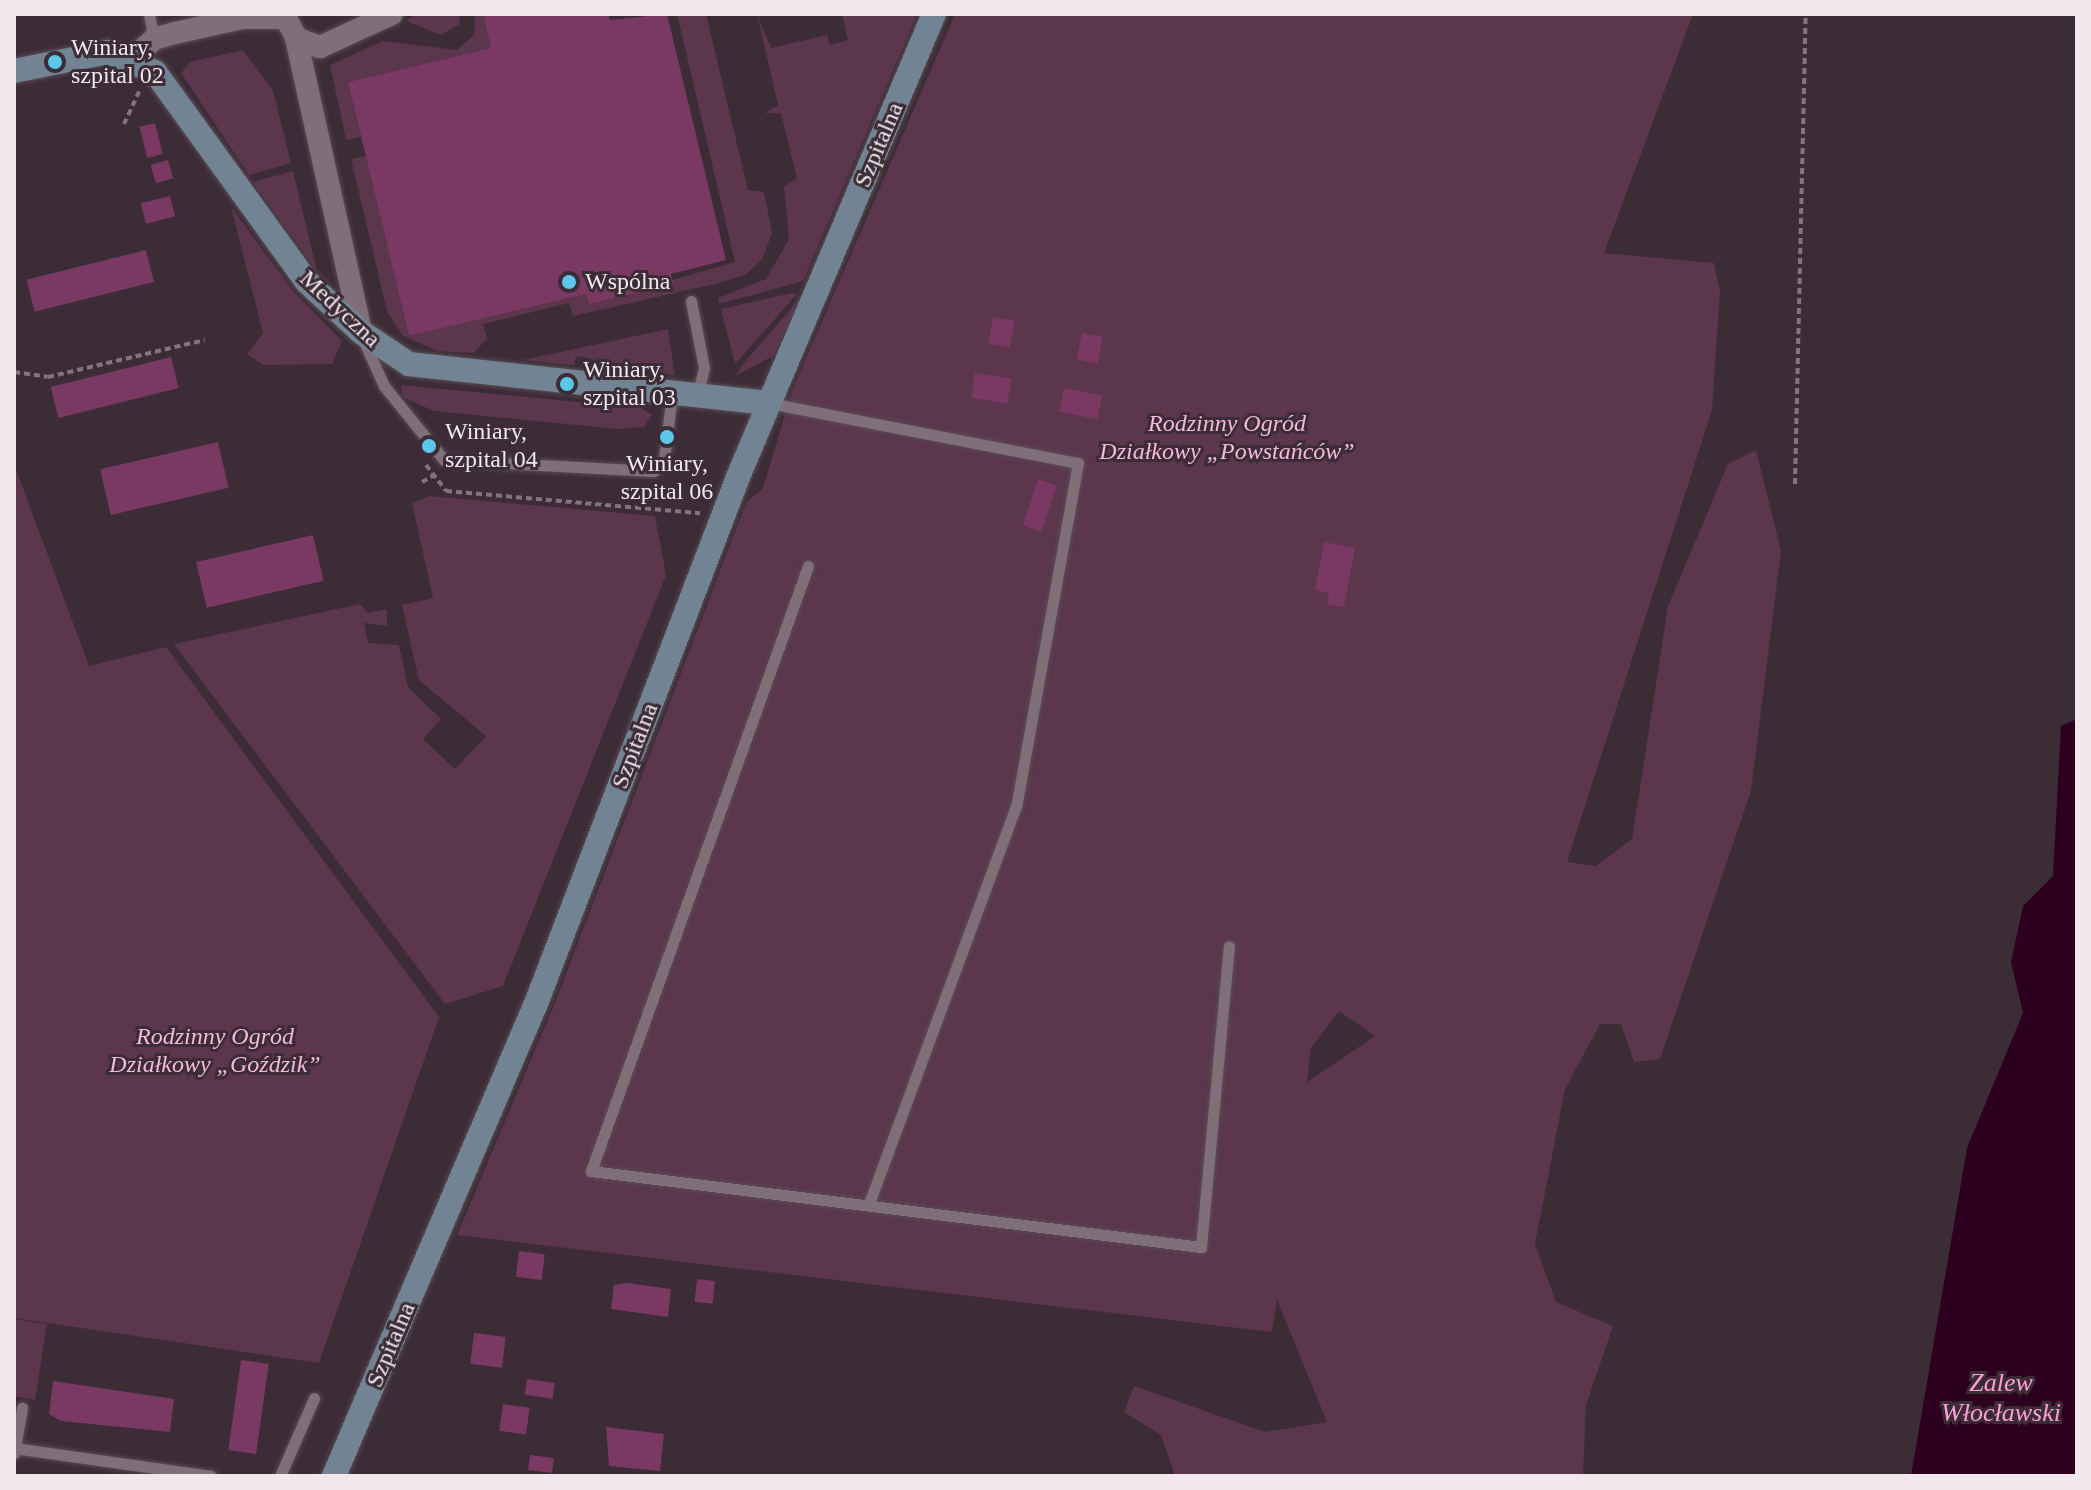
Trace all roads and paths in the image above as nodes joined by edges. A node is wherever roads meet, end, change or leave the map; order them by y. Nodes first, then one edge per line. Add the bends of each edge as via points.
1 (149, 14) edge
2 (392, 14) edge
3 (934, 14) edge
4 (1806, 14) edge
5 (284, 16) edge
6 (296, 38) junction
7 (154, 39) junction
8 (132, 59) junction
9 (14, 71) edge
10 (141, 86) dead end
11 (124, 124) dead end
12 (691, 301) dead end
13 (361, 332) junction
14 (205, 340) dead end
15 (14, 372) edge
16 (672, 394) junction
17 (697, 397) junction
18 (768, 403) junction
19 (417, 452) dead end
20 (433, 476) junction
21 (422, 482) dead end
22 (1795, 484) dead end
23 (711, 514) dead end
24 (808, 566) dead end
25 (1229, 946) dead end
26 (869, 1203) junction
27 (314, 1398) dead end
28 (22, 1408) dead end
29 (14, 1450) edge
30 (211, 1476) edge
31 (280, 1476) edge
32 (334, 1476) edge

1 - 7 lane
2 - 6 street via 320,47
3 - 18 street, Szpitalna
4 - 22 path
5 - 6 street
5 - 7 street via 242,18
6 - 13 street
7 - 8 street
8 - 9 street, Medyczna via 93,53
8 - 13 street, Medyczna via 167,84 273,240
10 - 11 path
12 - 17 lane via 704,368
13 - 16 street, Medyczna via 393,356 433,371
13 - 16 lane via 384,386 444,460 654,471 664,459
14 - 15 path via 48,377
16 - 17 street, Medyczna
17 - 18 street, Medyczna
18 - 26 lane via 1078,463 1016,806
18 - 32 street, Szpitalna via 537,1001
19 - 20 path
20 - 21 path
20 - 23 path via 446,491
24 - 26 lane via 591,1171
25 - 26 lane via 1201,1247
27 - 31 lane
28 - 29 lane
29 - 30 lane

